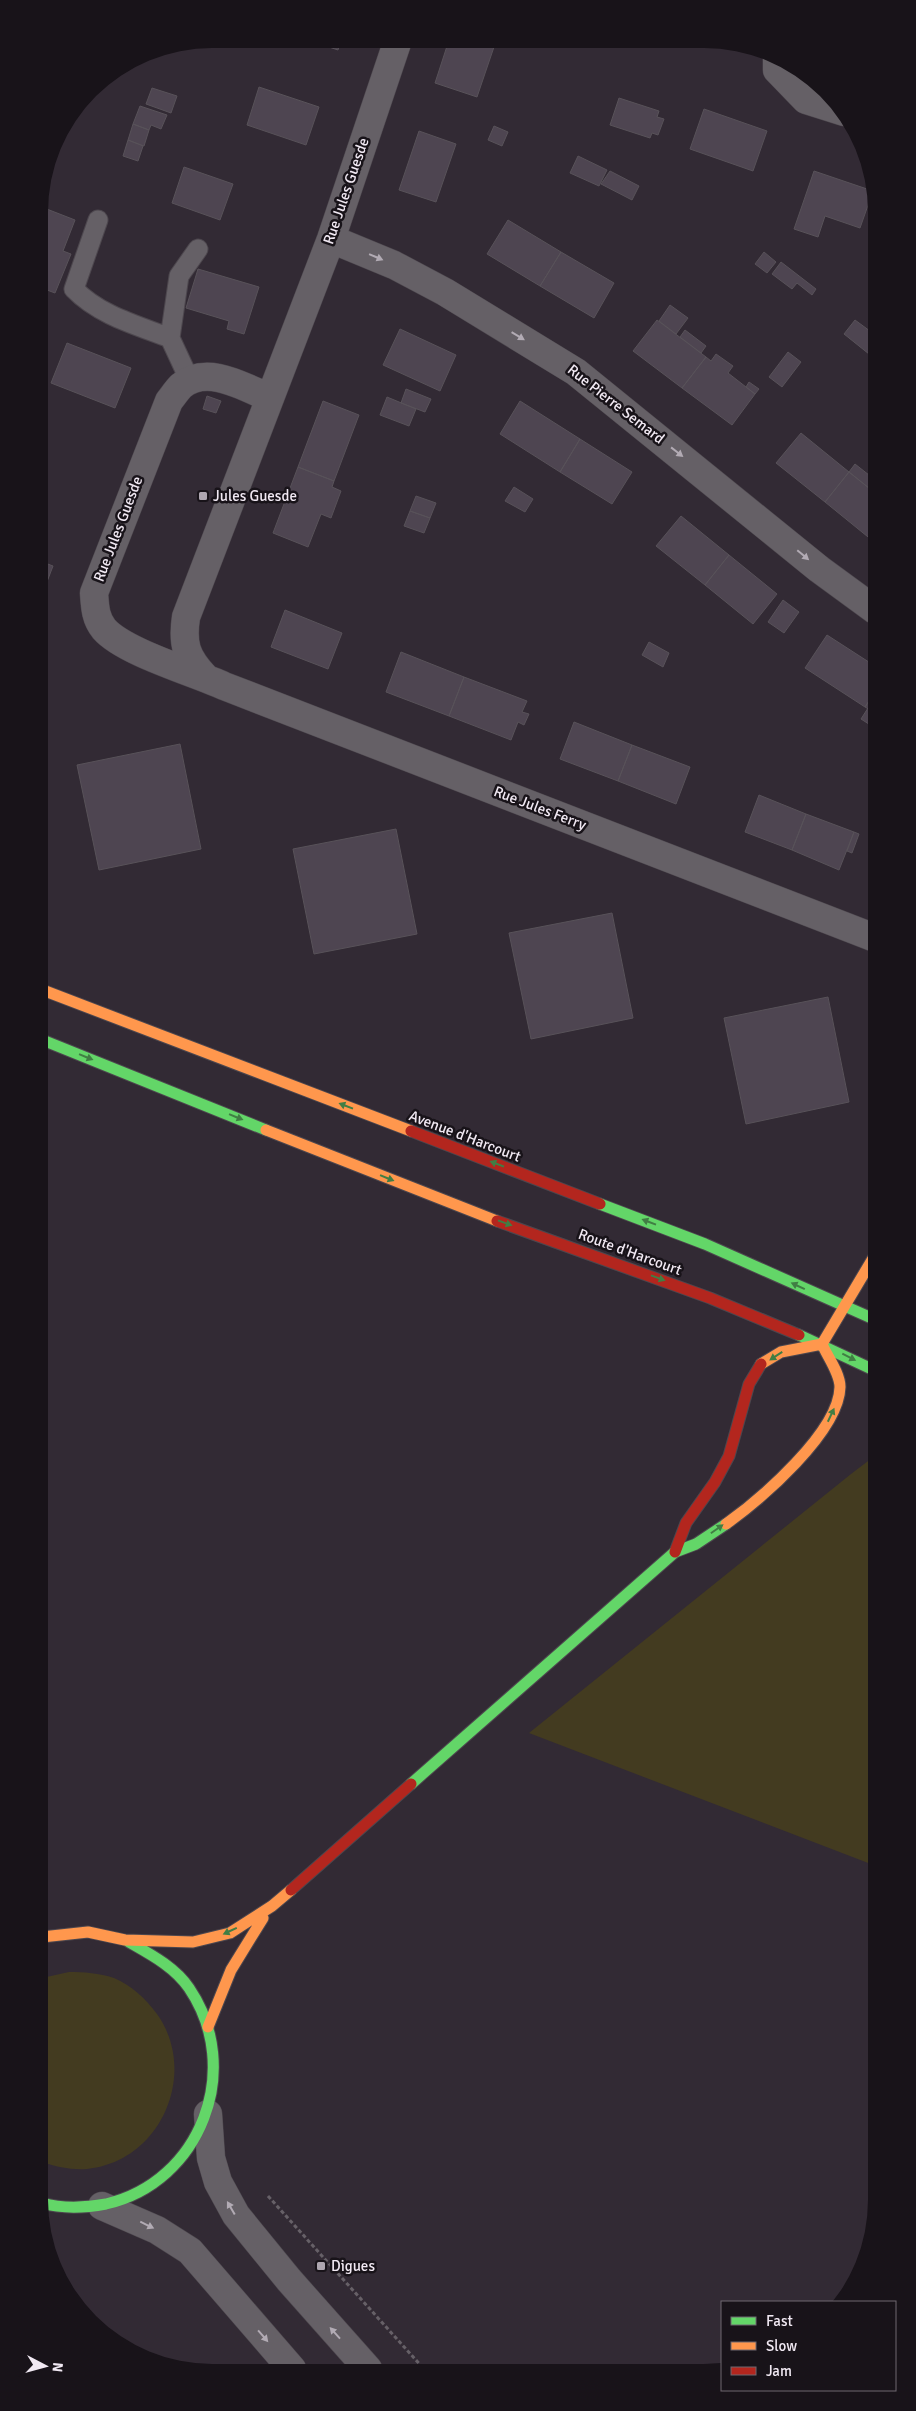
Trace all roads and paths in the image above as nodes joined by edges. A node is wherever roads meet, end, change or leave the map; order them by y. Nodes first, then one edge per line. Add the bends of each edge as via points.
1 (395, 48) edge
2 (777, 64) edge
3 (831, 108) edge
4 (98, 220) dead end
5 (331, 239) junction
6 (198, 249) dead end
7 (170, 338) junction
8 (190, 381) junction
9 (270, 398) junction
10 (868, 605) edge
11 (205, 677) junction
12 (868, 935) edge
13 (48, 992) edge
14 (48, 1041) edge
15 (868, 1268) edge
16 (843, 1307) junction
17 (868, 1317) edge
18 (822, 1344) junction
19 (868, 1367) edge
20 (675, 1552) junction
21 (272, 1906) junction
22 (48, 1936) edge
23 (125, 1940) junction
24 (208, 2027) junction
25 (208, 2114) junction
26 (268, 2196) dead end
27 (48, 2205) edge
28 (102, 2206) junction
29 (288, 2364) edge
30 (364, 2364) edge
31 (419, 2364) edge

1 - 5 street, Rue Jules Guesde
2 - 3 street via 777,70 806,100
4 - 7 lane via 74,288 88,304
5 - 9 street, Rue Jules Guesde
5 -> 10 street, Rue Pierre Semard via 394,265 444,292 576,372
6 - 7 lane via 179,276
7 - 8 lane
8 - 9 street via 222,378
8 - 11 street, Rue Jules Guesde via 169,401 94,593 95,613 104,628 121,644
9 - 11 street, Rue Jules Guesde via 186,616 184,646 193,664
11 - 12 street, Rue Jules Ferry
16 -> 13 main road, Avenue d'Harcourt via 705,1244
14 -> 18 main road, Route d'Harcourt via 426,1194 680,1286
15 - 16 main road
16 - 17 main road, Avenue d'Harcourt
16 - 18 main road
18 -> 19 main road
18 -> 20 main road via 785,1350 758,1367 744,1398 740,1426 729,1457 685,1525
20 -> 18 main road via 696,1544 739,1514 802,1456 828,1423 840,1386
20 - 21 main road
21 -> 23 main road via 230,1933 211,1939 176,1943
21 - 24 main road via 223,1982
22 - 23 main road via 88,1932
23 - 24 main road via 166,1964 188,1988
24 - 25 main road via 214,2087
25 - 28 main road via 192,2147 169,2173 149,2188
30 -> 25 street via 236,2215 218,2182 210,2158
26 - 31 path
27 - 28 main road via 77,2208
28 -> 29 street via 157,2230 190,2251

